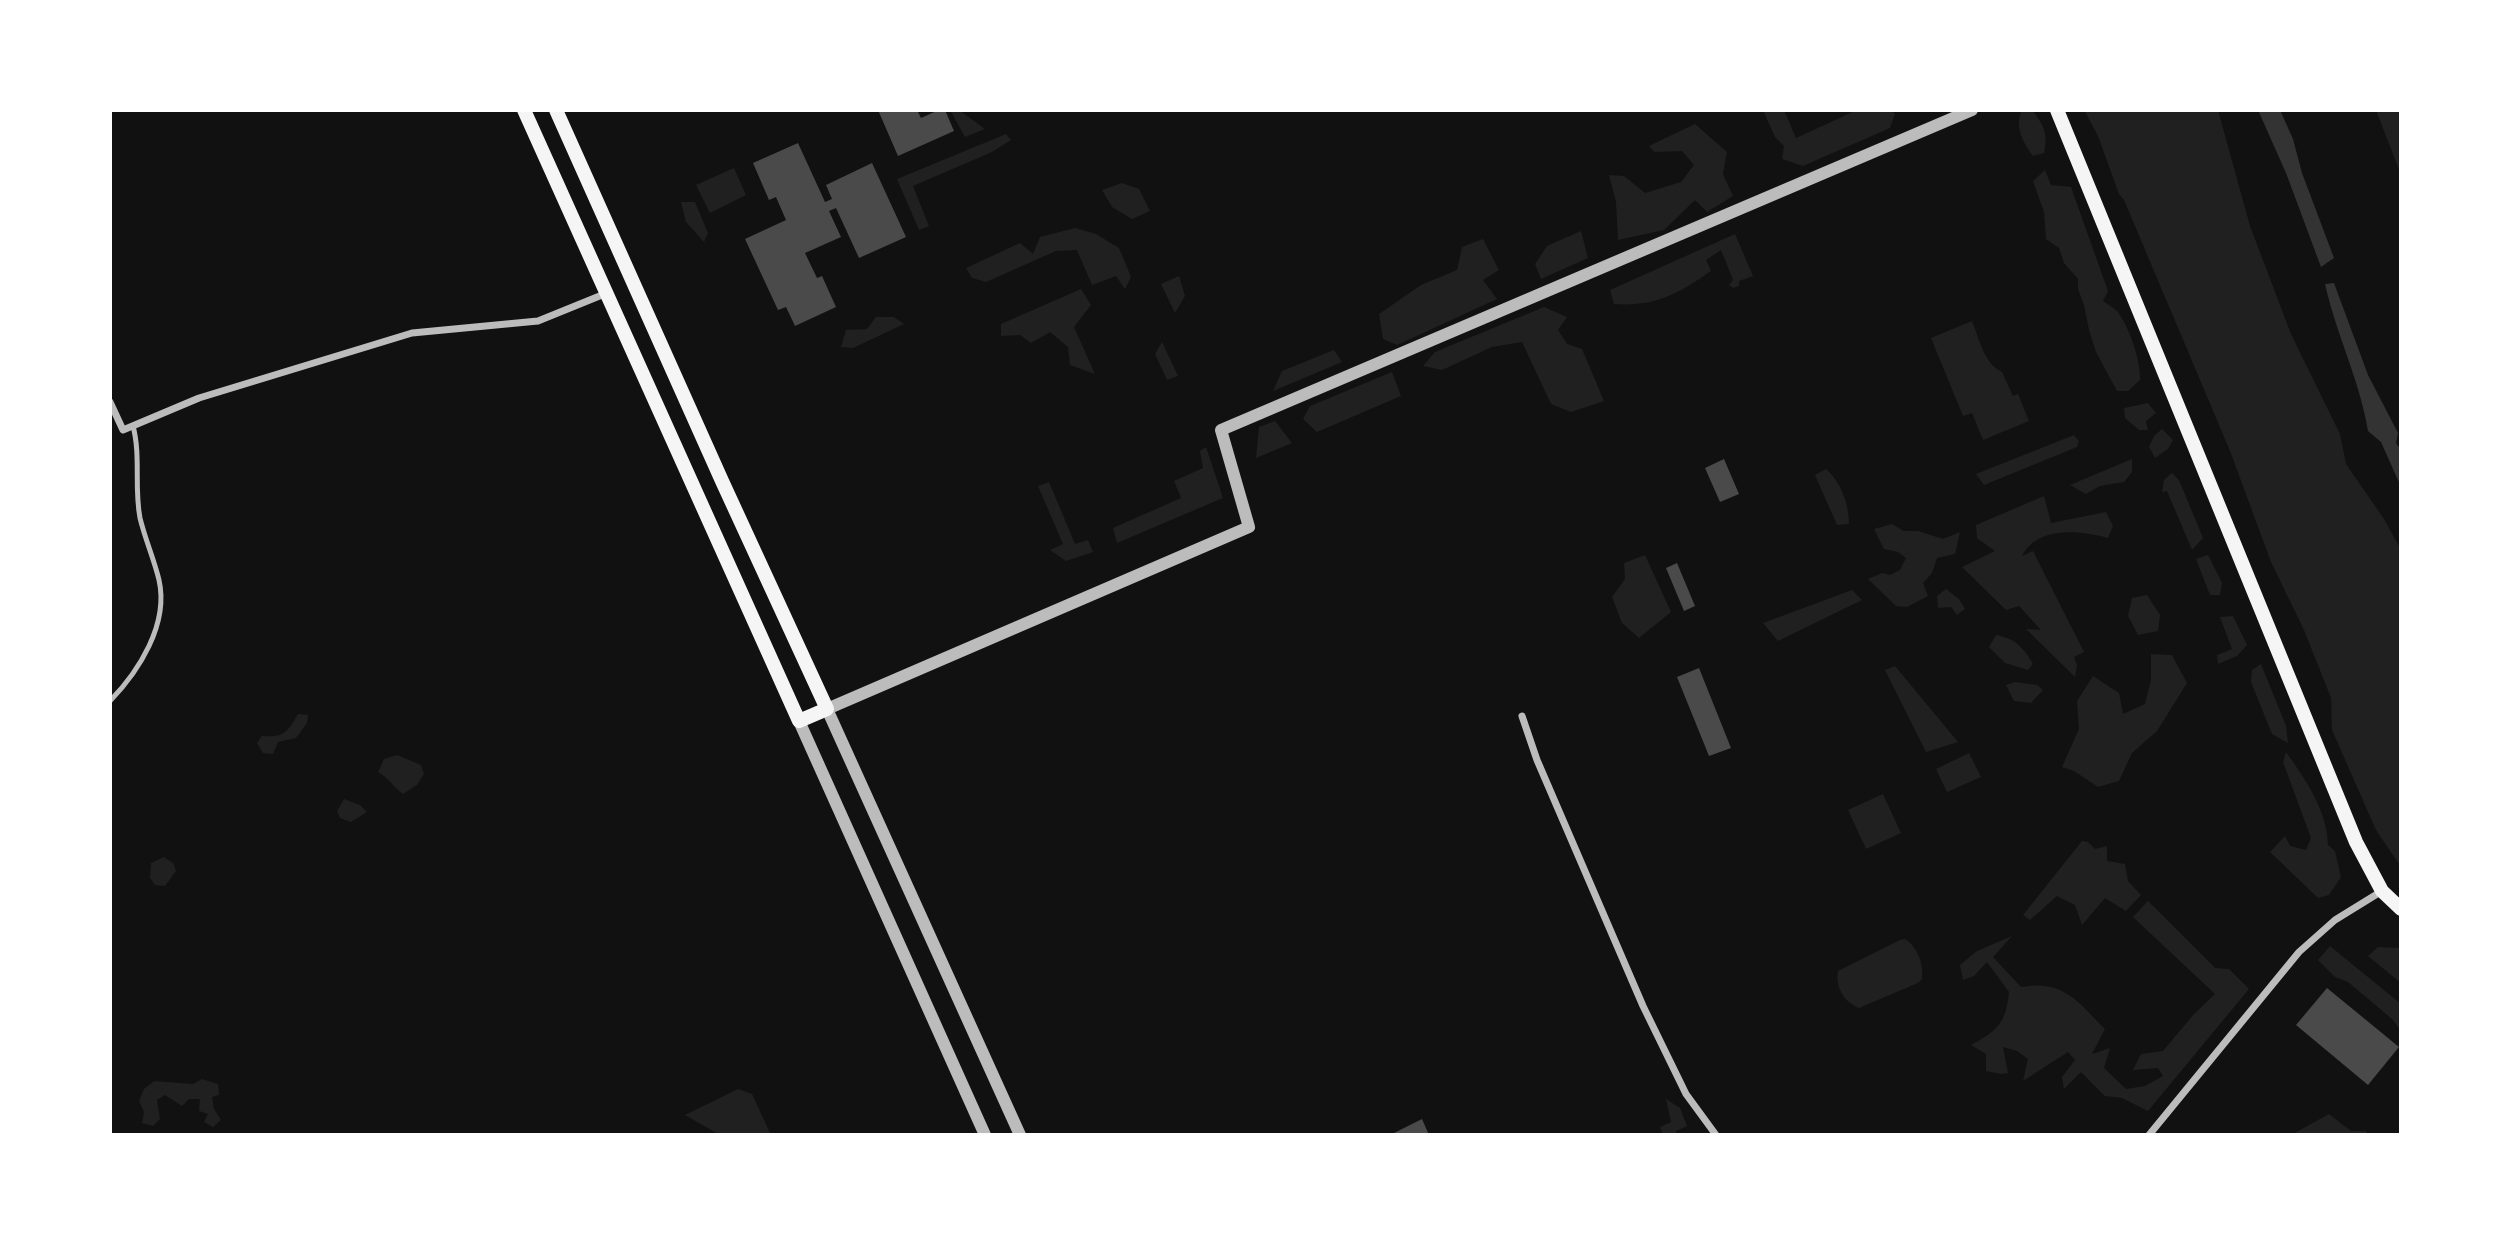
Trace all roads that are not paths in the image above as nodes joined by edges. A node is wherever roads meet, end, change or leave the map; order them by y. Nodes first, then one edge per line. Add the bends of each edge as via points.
1 (524, 110) edge
2 (556, 110) edge
3 (1972, 110) edge
4 (2057, 110) edge
5 (608, 293) junction
6 (110, 402) edge
7 (133, 426) junction
8 (110, 701) edge
9 (827, 709) junction
10 (1522, 716) dead end
11 (799, 721) junction
12 (2382, 891) junction
13 (2401, 909) edge
14 (985, 1135) edge
15 (1020, 1135) edge
16 (1716, 1135) edge
17 (2149, 1135) edge

1 - 5 main road
2 - 9 main road
3 - 9 street via 1221,430 1249,527
4 - 12 main road via 2316,748
5 - 7 street via 538,321 412,333 199,398
5 - 11 main road
6 - 7 street via 123,430
7 - 8 lane via 140,517 160,583 160,613 139,663
9 - 11 main road
9 - 15 street
10 - 16 street via 1643,1006 1686,1094
11 - 14 street
12 - 13 main road
12 - 17 street via 2335,920 2299,952

